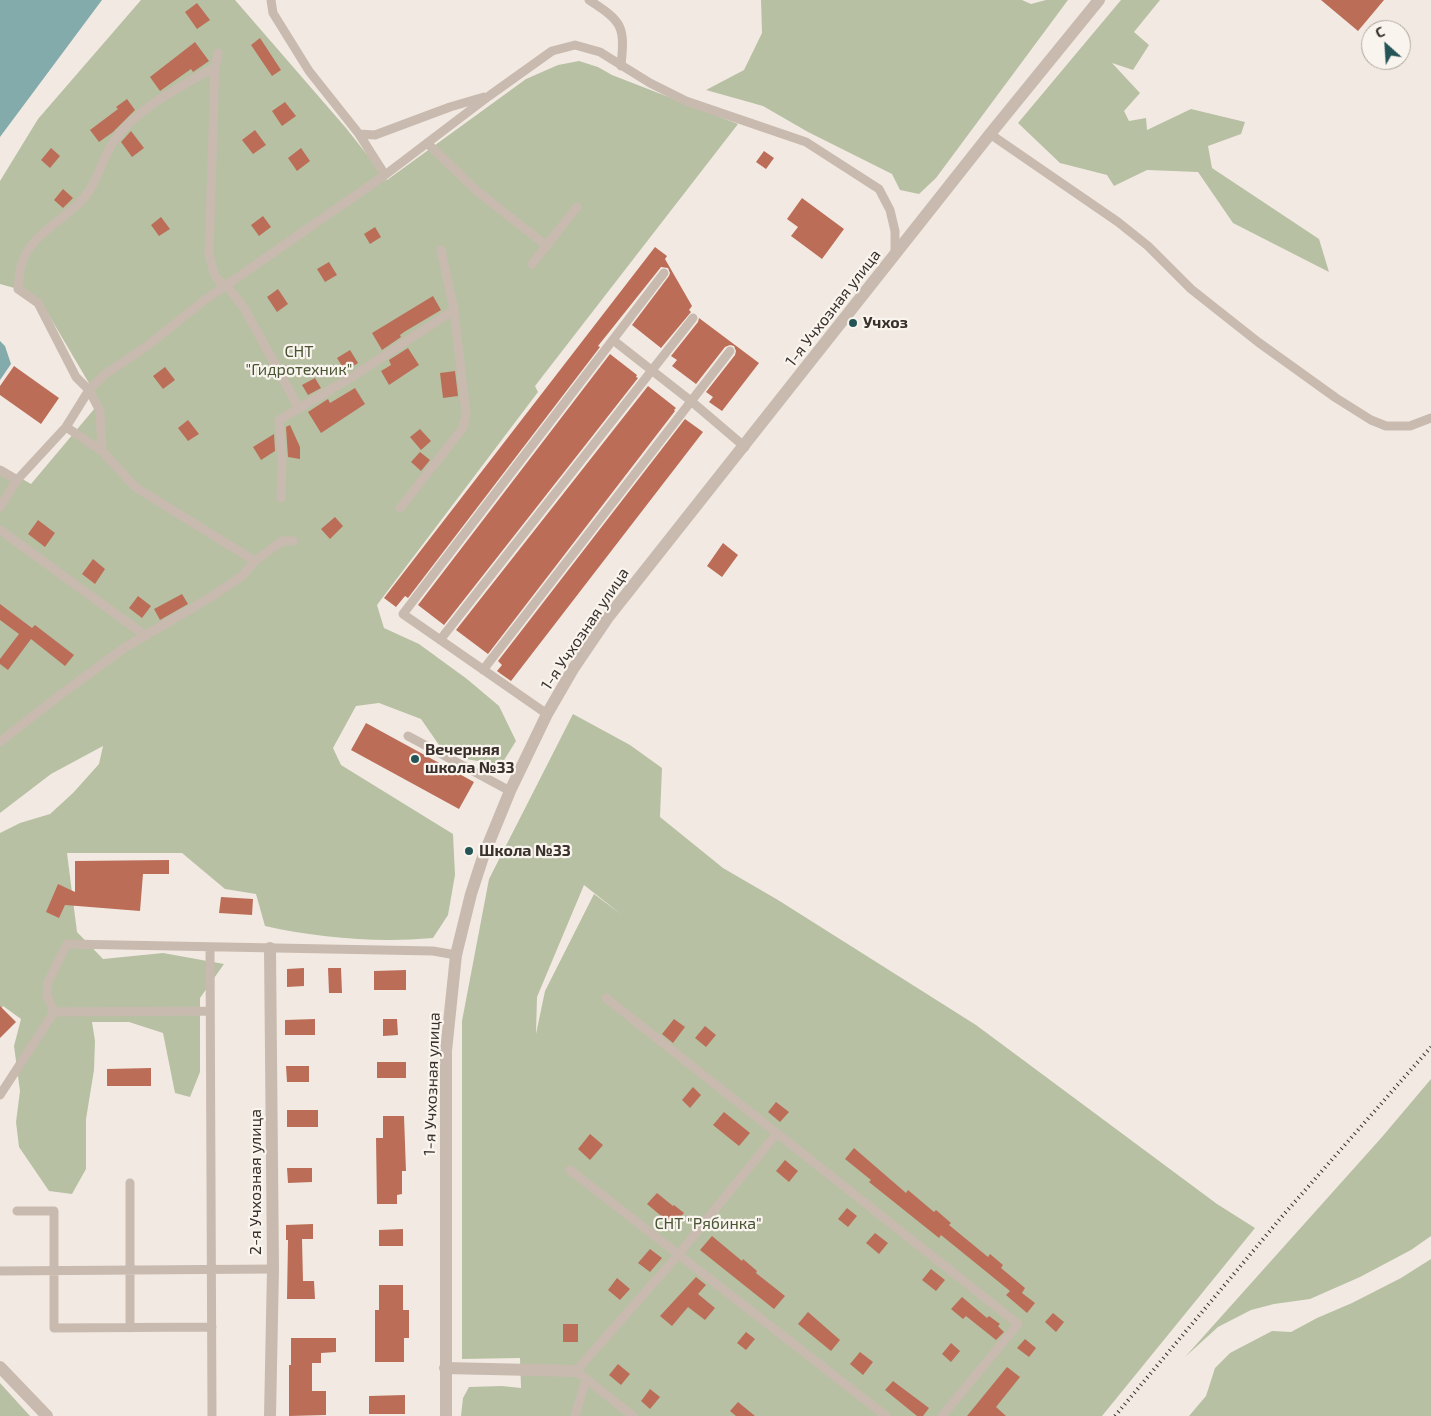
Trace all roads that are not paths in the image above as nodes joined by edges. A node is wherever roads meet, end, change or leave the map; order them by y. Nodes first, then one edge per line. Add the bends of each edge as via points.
1 (271, 0) edge
2 (589, 0) edge
3 (1099, 0) edge
4 (218, 53) dead end
5 (622, 66) junction
6 (215, 67) junction
7 (489, 96) junction
8 (359, 134) junction
9 (990, 134) junction
10 (427, 143) junction
11 (385, 175) junction
12 (577, 207) dead end
13 (547, 246) junction
14 (441, 250) dead end
15 (895, 254) junction
16 (532, 264) dead end
17 (664, 273) dead end
18 (227, 286) junction
19 (454, 310) junction
20 (693, 318) dead end
21 (613, 340) junction
22 (730, 351) dead end
23 (652, 370) junction
24 (89, 390) junction
25 (691, 401) junction
26 (299, 408) junction
27 (1431, 418) edge
28 (66, 427) junction
29 (745, 446) junction
30 (102, 451) junction
31 (0, 470) edge
32 (17, 480) junction
33 (281, 498) dead end
34 (0, 506) edge
35 (400, 508) dead end
36 (0, 530) edge
37 (293, 541) dead end
38 (255, 561) junction
39 (146, 636) junction
40 (440, 640) junction
41 (483, 670) junction
42 (547, 714) junction
43 (408, 736) dead end
44 (0, 742) edge
45 (510, 791) junction
46 (210, 947) junction
47 (270, 948) junction
48 (456, 955) junction
49 (606, 998) dead end
50 (210, 1011) junction
51 (54, 1012) junction
52 (0, 1095) edge
53 (777, 1133) junction
54 (570, 1170) dead end
55 (130, 1183) dead end
56 (17, 1211) dead end
57 (678, 1255) junction
58 (273, 1269) junction
59 (54, 1270) junction
60 (130, 1270) junction
61 (212, 1270) junction
62 (0, 1271) edge
63 (212, 1327) junction
64 (130, 1328) junction
65 (0, 1367) edge
66 (445, 1368) junction
67 (581, 1375) junction
68 (47, 1416) edge
69 (212, 1416) edge
70 (270, 1416) edge
71 (446, 1416) edge
72 (575, 1416) edge
73 (633, 1416) edge
74 (886, 1416) edge
75 (942, 1416) edge

1 - 8 lane via 273,12 309,71
2 - 5 lane via 611,14 622,31
3 - 9 street, 1-я Учхозная улица
4 - 6 lane
5 - 7 lane via 600,52 575,45 552,51
5 - 15 lane via 686,100 806,142 879,189 890,210 895,231
6 - 18 lane via 210,254 214,274
6 - 24 lane via 161,98 128,125 113,142 89,192 35,241 22,262 18,289 38,303 76,377
7 - 8 lane via 375,135
7 - 10 lane
8 - 11 lane
9 - 15 street, 1-я Учхозная улица
9 - 27 lane via 1118,222 1148,246 1191,289 1336,398 1386,426 1410,426
10 - 11 lane
10 - 13 lane via 477,191
11 - 18 lane
12 - 13 lane
13 - 16 lane
14 - 19 lane
15 - 29 street, 1-я Учхозная улица
17 - 21 lane
18 - 24 lane via 104,374
18 - 26 lane via 244,308
19 - 26 lane
19 - 35 lane via 466,414 463,428
20 - 23 lane
21 - 23 lane
21 - 40 lane via 403,614
22 - 25 lane
23 - 25 lane
23 - 40 lane
24 - 28 lane
24 - 30 lane via 100,411
25 - 29 lane
25 - 41 lane
26 - 33 lane via 279,420
28 - 30 lane
28 - 32 lane
29 - 42 street, 1-я Учхозная улица via 609,616
30 - 38 lane via 135,486
31 - 32 lane
32 - 34 lane
36 - 39 lane
37 - 38 lane via 282,541
38 - 39 lane via 242,576 211,598
39 - 44 lane via 124,648
40 - 41 lane
41 - 42 lane
42 - 45 street, 1-я Учхозная улица
43 - 45 lane
45 - 48 street, 1-я Учхозная улица via 477,875
46 - 47 lane
46 - 50 lane
46 - 51 lane via 67,944 48,982 47,996
47 - 48 lane via 433,951
47 - 58 street, 2-я Учхозная улица
48 - 66 street, 1-я Учхозная улица via 446,1051
49 - 53 lane
50 - 51 lane
50 - 61 lane
51 - 52 lane
53 - 57 lane
53 - 75 lane via 1018,1324
54 - 57 lane
55 - 60 lane
56 - 59 lane via 54,1211
57 - 67 lane
57 - 74 lane
58 - 61 lane
58 - 70 street, 2-я Учхозная улица
59 - 60 lane
59 - 62 lane
59 - 64 lane via 54,1328
60 - 61 lane
60 - 64 lane
61 - 63 lane
63 - 64 lane
63 - 69 lane
65 - 68 street
66 - 67 street
66 - 71 street, 1-я Учхозная улица
67 - 72 lane
67 - 73 lane

